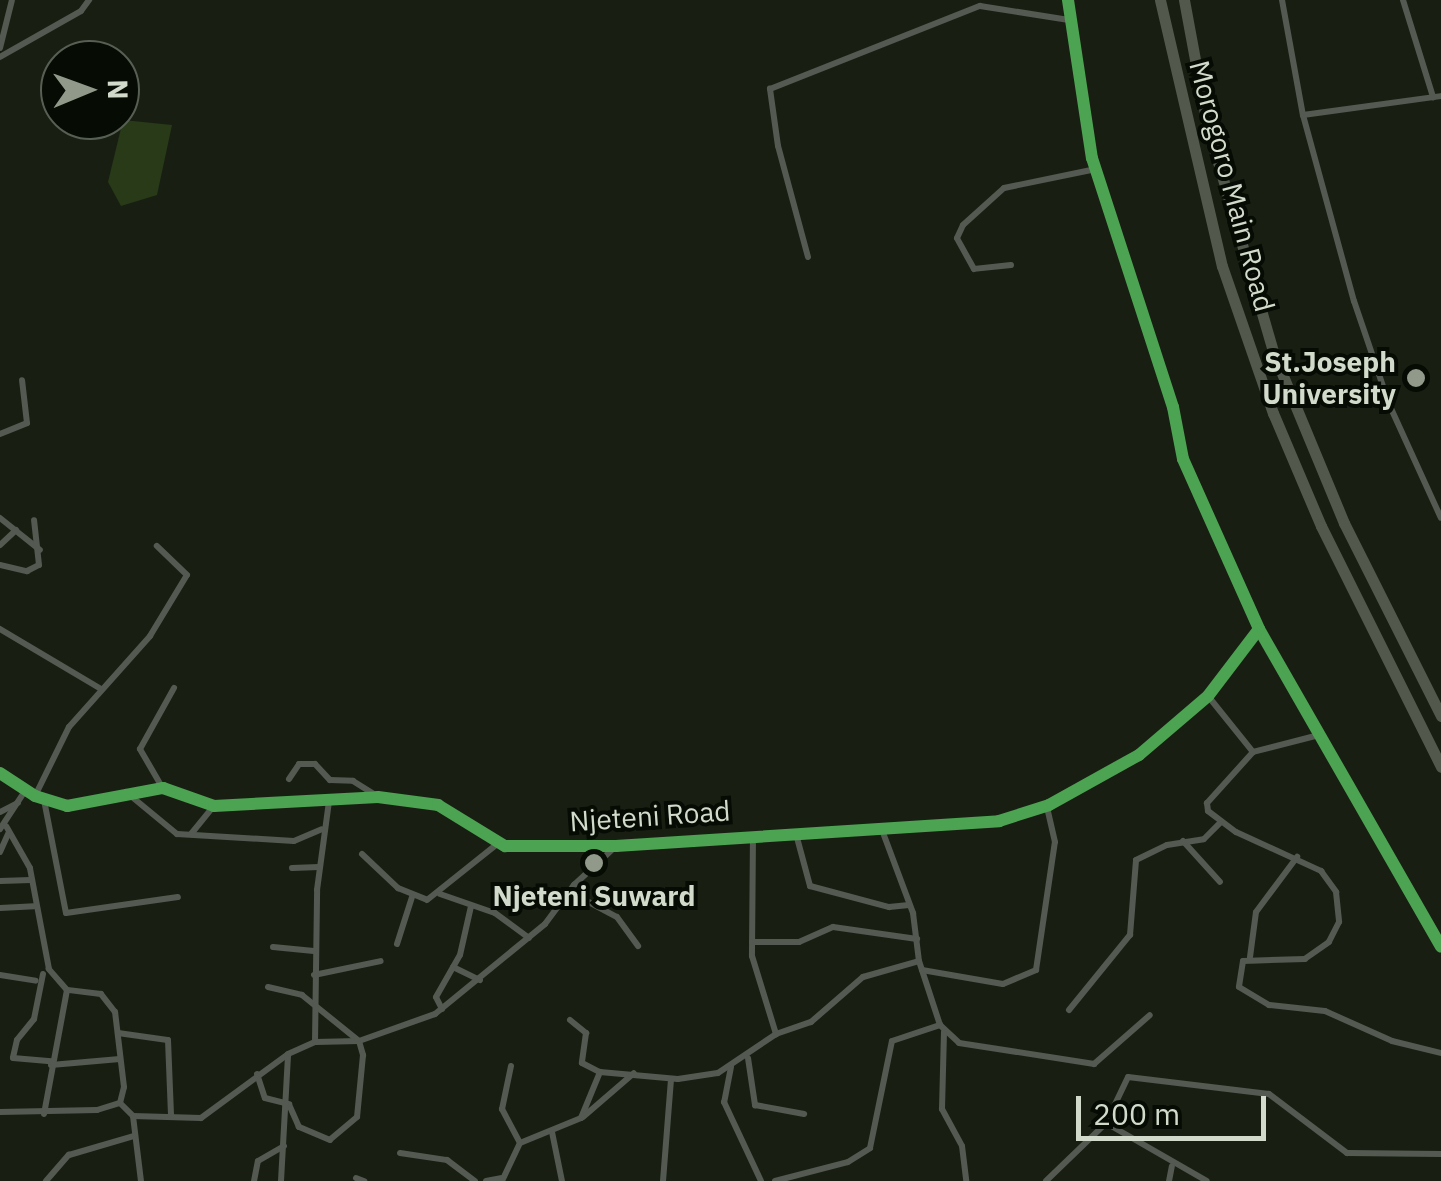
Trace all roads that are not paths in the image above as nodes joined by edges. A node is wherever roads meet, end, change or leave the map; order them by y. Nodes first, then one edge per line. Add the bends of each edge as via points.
1 (12, 0) edge
2 (89, 0) edge
3 (1068, 0) edge
4 (1160, 0) edge
5 (1184, 0) edge
6 (1282, 0) edge
7 (1403, 0) edge
8 (1068, 20) junction
9 (0, 48) edge
10 (0, 56) edge
11 (1437, 97) edge
12 (1303, 116) junction
13 (1090, 170) dead end
14 (808, 257) dead end
15 (1011, 265) dead end
16 (22, 380) dead end
17 (0, 434) edge
18 (0, 518) edge
19 (1441, 518) edge
20 (34, 520) dead end
21 (16, 530) junction
22 (0, 545) edge
23 (158, 546) dead end
24 (41, 551) junction
25 (0, 565) edge
26 (0, 629) edge
27 (1258, 629) junction
28 (174, 688) dead end
29 (101, 689) junction
30 (1208, 696) junction
31 (1441, 716) edge
32 (1319, 735) junction
33 (1253, 752) junction
34 (1440, 766) edge
35 (0, 773) edge
36 (290, 778) dead end
37 (163, 788) junction
38 (26, 791) junction
39 (126, 792) junction
40 (34, 796) junction
41 (378, 797) junction
42 (44, 800) junction
43 (328, 801) junction
44 (20, 803) junction
45 (214, 806) junction
46 (1047, 806) junction
47 (0, 812) edge
48 (1220, 822) junction
49 (323, 828) junction
50 (5, 829) edge
51 (882, 830) junction
52 (191, 834) junction
53 (753, 834) junction
54 (796, 834) junction
55 (1183, 841) junction
56 (496, 845) junction
57 (616, 846) junction
58 (0, 852) edge
59 (362, 854) dead end
60 (1297, 857) junction
61 (318, 867) junction
62 (292, 868) dead end
63 (31, 880) junction
64 (0, 881) edge
65 (1220, 882) dead end
66 (568, 891) junction
67 (439, 894) junction
68 (178, 896) dead end
69 (412, 897) junction
70 (909, 904) junction
71 (34, 906) junction
72 (471, 906) junction
73 (0, 908) edge
74 (530, 938) junction
75 (917, 939) junction
76 (752, 942) junction
77 (396, 944) dead end
78 (638, 946) dead end
79 (273, 947) dead end
80 (1441, 947) edge
81 (314, 951) junction
82 (1250, 958) junction
83 (381, 961) dead end
84 (919, 961) junction
85 (454, 967) junction
86 (922, 970) junction
87 (314, 974) junction
88 (0, 975) edge
89 (480, 980) junction
90 (268, 988) dead end
91 (66, 990) junction
92 (314, 1003) junction
93 (442, 1009) junction
94 (1069, 1010) dead end
95 (1150, 1015) dead end
96 (570, 1020) dead end
97 (942, 1029) junction
98 (118, 1033) junction
99 (776, 1034) junction
100 (360, 1040) junction
101 (314, 1042) junction
102 (1441, 1053) edge
103 (13, 1054) junction
104 (288, 1054) junction
105 (0, 1056) edge
106 (748, 1058) junction
107 (120, 1059) junction
108 (51, 1063) junction
109 (511, 1066) dead end
110 (731, 1067) junction
111 (600, 1072) junction
112 (634, 1072) junction
113 (258, 1074) junction
114 (670, 1079) junction
115 (120, 1103) junction
116 (289, 1104) junction
117 (0, 1112) edge
118 (44, 1114) junction
119 (804, 1114) dead end
120 (133, 1116) junction
121 (171, 1116) junction
122 (581, 1118) junction
123 (1106, 1123) junction
124 (552, 1132) junction
125 (134, 1136) junction
126 (520, 1144) junction
127 (285, 1145) junction
128 (400, 1152) dead end
129 (1441, 1154) edge
130 (1172, 1166) junction
131 (501, 1180) edge
132 (46, 1181) edge
133 (141, 1181) edge
134 (254, 1181) edge
135 (281, 1181) edge
136 (475, 1181) edge
137 (486, 1181) edge
138 (562, 1181) edge
139 (663, 1181) edge
140 (761, 1181) edge
141 (775, 1181) edge
142 (966, 1181) edge
143 (1046, 1181) edge
144 (1169, 1181) edge
145 (1207, 1181) edge

1 - 9 street
2 - 10 street via 82,11
3 - 8 street
4 - 34 highway, Morogoro Main Road via 1222,266 1273,413
5 - 31 highway, Morogoro Main Road via 1207,124 1274,354 1344,523
6 - 12 street
7 - 11 street
8 - 14 street via 971,8 774,86 778,146
8 - 27 street via 1092,158 1160,362 1184,460
11 - 12 street
12 - 19 street via 1389,404
13 - 15 street via 1004,188 963,225 957,238 974,269
16 - 17 street via 27,424
18 - 21 street
20 - 24 street
21 - 22 street
21 - 24 street
23 - 29 street via 186,574 150,636
24 - 25 street via 34,570
26 - 29 street
27 - 30 street, Njeteni Road
27 - 32 street
28 - 37 street via 140,750
29 - 40 street via 69,727
30 - 33 street
30 - 46 street, Njeteni Road via 1139,755
32 - 33 street
32 - 80 street
33 - 48 street via 1208,803
35 - 38 street
36 - 41 street via 299,764 315,764 330,780 353,782
37 - 39 street
37 - 45 street
38 - 40 street
38 - 44 street
39 - 42 street via 67,806
39 - 52 street via 175,833
40 - 42 street
41 - 43 street
41 - 56 street via 449,808
42 - 68 street via 66,913
43 - 45 street
43 - 49 street
44 - 47 street
44 - 50 street
45 - 52 street
46 - 51 street, Njeteni Road via 998,820
46 - 86 street via 1054,842 1036,970 1003,984
48 - 55 street via 1204,838
48 - 60 street
49 - 52 street via 294,841
49 - 61 street
50 - 58 street
50 - 63 street
51 - 54 street, Njeteni Road
51 - 70 street
53 - 54 street, Njeteni Road
53 - 57 street, Njeteni Road
53 - 76 street
54 - 70 street via 810,886 880,906
55 - 65 street
55 - 94 street via 1133,864 1130,935
56 - 57 street, Njeteni Road
56 - 67 street
57 - 66 street
59 - 69 street
60 - 82 street via 1256,912
60 - 82 street via 1330,880 1337,931 1305,960
61 - 62 street
61 - 81 street
63 - 64 street
63 - 71 street
66 - 74 street
66 - 78 street via 616,918
67 - 69 street
67 - 72 street
69 - 77 street
70 - 75 street
71 - 73 street
71 - 91 street via 49,969
72 - 74 street
72 - 85 street
74 - 89 street
75 - 76 street via 833,927 798,942
75 - 84 street
76 - 99 street
79 - 81 street
81 - 87 street
82 - 102 street via 1237,975 1249,997 1325,1011 1392,1041
83 - 87 street
84 - 86 street
84 - 99 street via 864,977 811,1022
85 - 89 street
85 - 93 street via 436,996
86 - 97 street
87 - 92 street
88 - 103 street via 40,977 34,1019
89 - 93 street
90 - 92 street via 297,992
91 - 98 street via 101,994 115,1012
91 - 108 street
92 - 100 street
92 - 101 street
93 - 100 street
95 - 97 street via 1119,1035 1094,1064 974,1049
96 - 111 street via 586,1032 582,1063
97 - 141 street via 892,1041 874,1139 860,1157
97 - 142 street via 942,1109 962,1146
98 - 107 street
98 - 121 street via 168,1040
99 - 106 street
100 - 101 street
100 - 116 street via 364,1070 351,1126 327,1140 299,1127
101 - 104 street
103 - 105 street
103 - 108 street via 16,1061
104 - 113 street
104 - 116 street
106 - 110 street
106 - 119 street via 755,1105
107 - 108 street
107 - 115 street
108 - 118 street
109 - 126 street via 502,1109
110 - 114 street
110 - 140 street via 724,1102
111 - 112 street
111 - 122 street
112 - 114 street
112 - 122 street via 605,1104
113 - 116 street via 265,1098
113 - 121 street via 201,1118
114 - 139 street
115 - 118 street
115 - 120 street
116 - 127 street
117 - 118 street
120 - 121 street
120 - 125 street
122 - 124 street
123 - 129 street via 1124,1079 1200,1083 1269,1094 1343,1152
123 - 130 street
123 - 143 street
124 - 126 street
124 - 138 street
125 - 132 street via 69,1155
125 - 133 street
126 - 131 street
127 - 134 street via 258,1162
127 - 135 street
128 - 136 street via 448,1160
130 - 144 street
130 - 145 street
131 - 137 street

